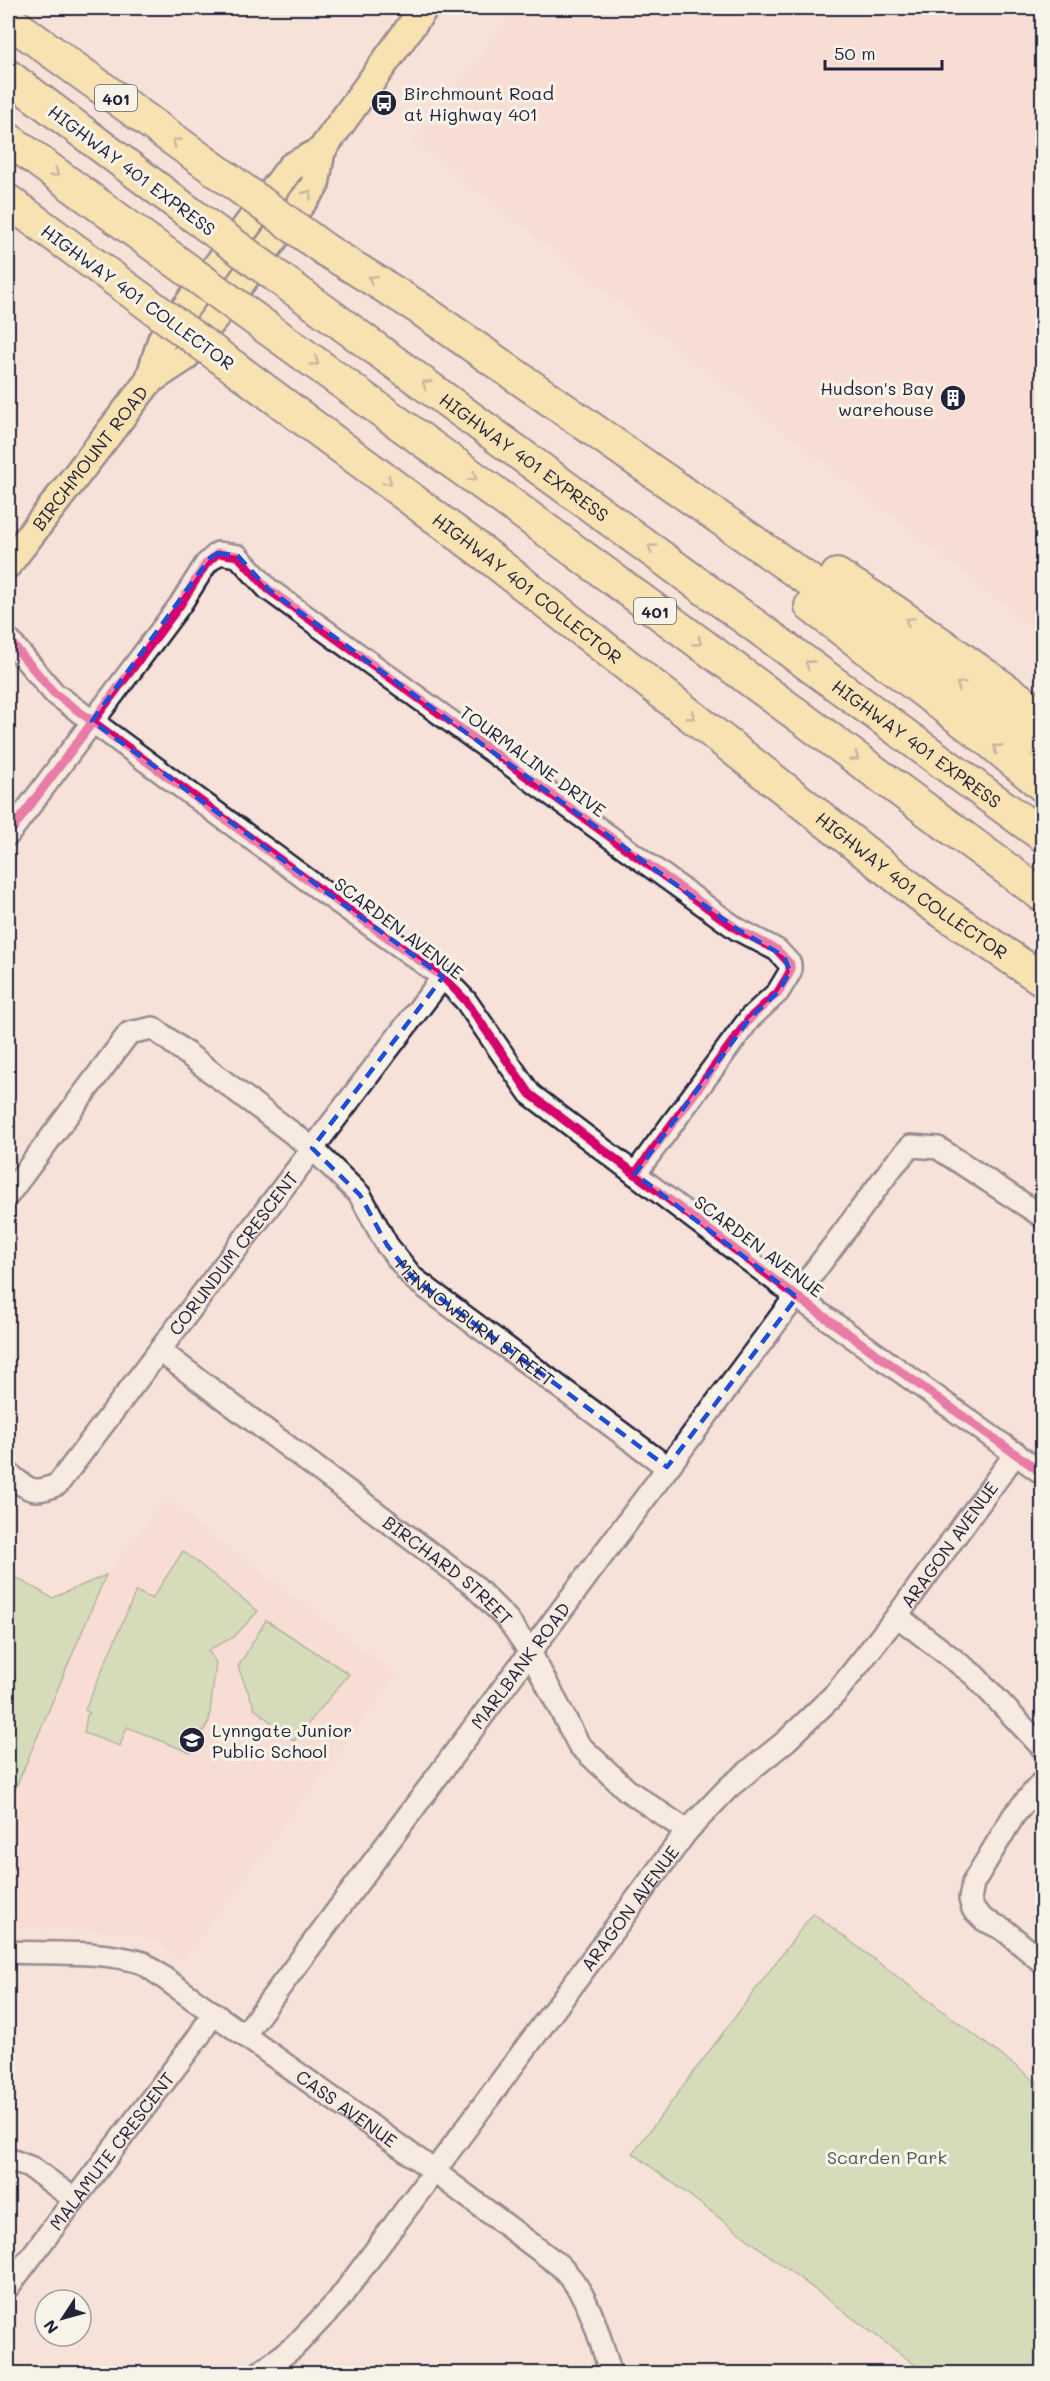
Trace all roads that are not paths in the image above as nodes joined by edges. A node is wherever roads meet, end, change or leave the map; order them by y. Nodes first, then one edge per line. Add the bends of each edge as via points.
1 (424, 8) edge
2 (8, 20) edge
3 (8, 76) edge
4 (8, 139) edge
5 (8, 201) edge
6 (416, 306) junction
7 (8, 564) edge
8 (8, 639) edge
9 (1042, 715) edge
10 (92, 721) junction
11 (1042, 743) edge
12 (1042, 786) edge
13 (8, 835) edge
14 (1042, 835) edge
15 (1042, 895) edge
16 (443, 977) junction
17 (1042, 979) edge
18 (312, 1148) junction
19 (635, 1174) junction
20 (8, 1195) edge
21 (1042, 1216) edge
22 (797, 1297) junction
23 (160, 1351) junction
24 (1016, 1454) junction
25 (667, 1467) junction
26 (8, 1473) edge
27 (1042, 1473) edge
28 (897, 1616) junction
29 (530, 1652) junction
30 (1042, 1747) edge
31 (1042, 1782) edge
32 (687, 1832) junction
33 (8, 1952) edge
34 (1042, 1962) edge
35 (213, 2013) junction
36 (245, 2034) junction
37 (8, 2159) edge
38 (434, 2171) junction
39 (74, 2199) junction
40 (8, 2287) edge
41 (258, 2373) edge
42 (611, 2373) edge

1 - 7 main road, BIRCHMOUNT ROAD via 321,151 315,185 184,358 149,381
6 -> 2 highway, 401, bridge via 327,251
14 -> 3 highway, HIGHWAY 401 EXPRESS / 401, bridge via 294,290
4 -> 15 highway, 401, bridge
5 -> 17 highway, HIGHWAY 401 COLLECTOR, bridge via 485,554 930,903
9 -> 6 highway via 894,611
11 -> 6 highway, 401
12 -> 6 highway via 988,740
8 - 10 street, SCARDEN AVENUE via 54,693
10 - 13 street
10 - 16 street, SCARDEN AVENUE
10 - 19 street, TOURMALINE DRIVE via 180,605 210,558 230,553 238,556 268,589 728,922 777,950 790,964 785,982 750,1017
16 - 18 street, CORUNDUM CRESCENT
16 - 19 street, SCARDEN AVENUE via 466,1001 530,1094
18 - 20 street, MINNOWBURN STREET via 153,1028 129,1033
18 - 23 street, CORUNDUM CRESCENT
18 - 25 street, MINNOWBURN STREET via 360,1195 387,1245 413,1278
19 - 22 street, SCARDEN AVENUE
21 - 22 street, MARLBANK ROAD via 938,1148 911,1146
22 - 24 street, SCARDEN AVENUE
22 - 25 street, MARLBANK ROAD
23 - 26 street, CORUNDUM CRESCENT via 58,1484 41,1492 29,1489
23 - 29 street, BIRCHARD STREET via 473,1585 508,1620
24 - 27 street, SCARDEN AVENUE
24 - 28 street, ARAGON AVENUE
25 - 29 street, MARLBANK ROAD
28 - 30 street via 974,1675
28 - 32 street, ARAGON AVENUE via 836,1693 786,1741 729,1787
29 - 32 street, BIRCHARD STREET via 579,1745 627,1790
29 - 36 street, MARLBANK ROAD
31 - 34 street via 1014,1815 972,1883 970,1899 973,1909 984,1920 1004,1929
32 - 38 street, ARAGON AVENUE
33 - 35 street, CASS AVENUE via 143,1963
35 - 36 street, CASS AVENUE
35 - 39 street, MALAMUTE CRESCENT
36 - 38 street, CASS AVENUE
37 - 39 street via 32,2168
38 - 41 street, ARAGON AVENUE via 337,2302 294,2347
38 - 42 street, CASS AVENUE via 574,2280 589,2307
39 - 40 street, MALAMUTE CRESCENT

